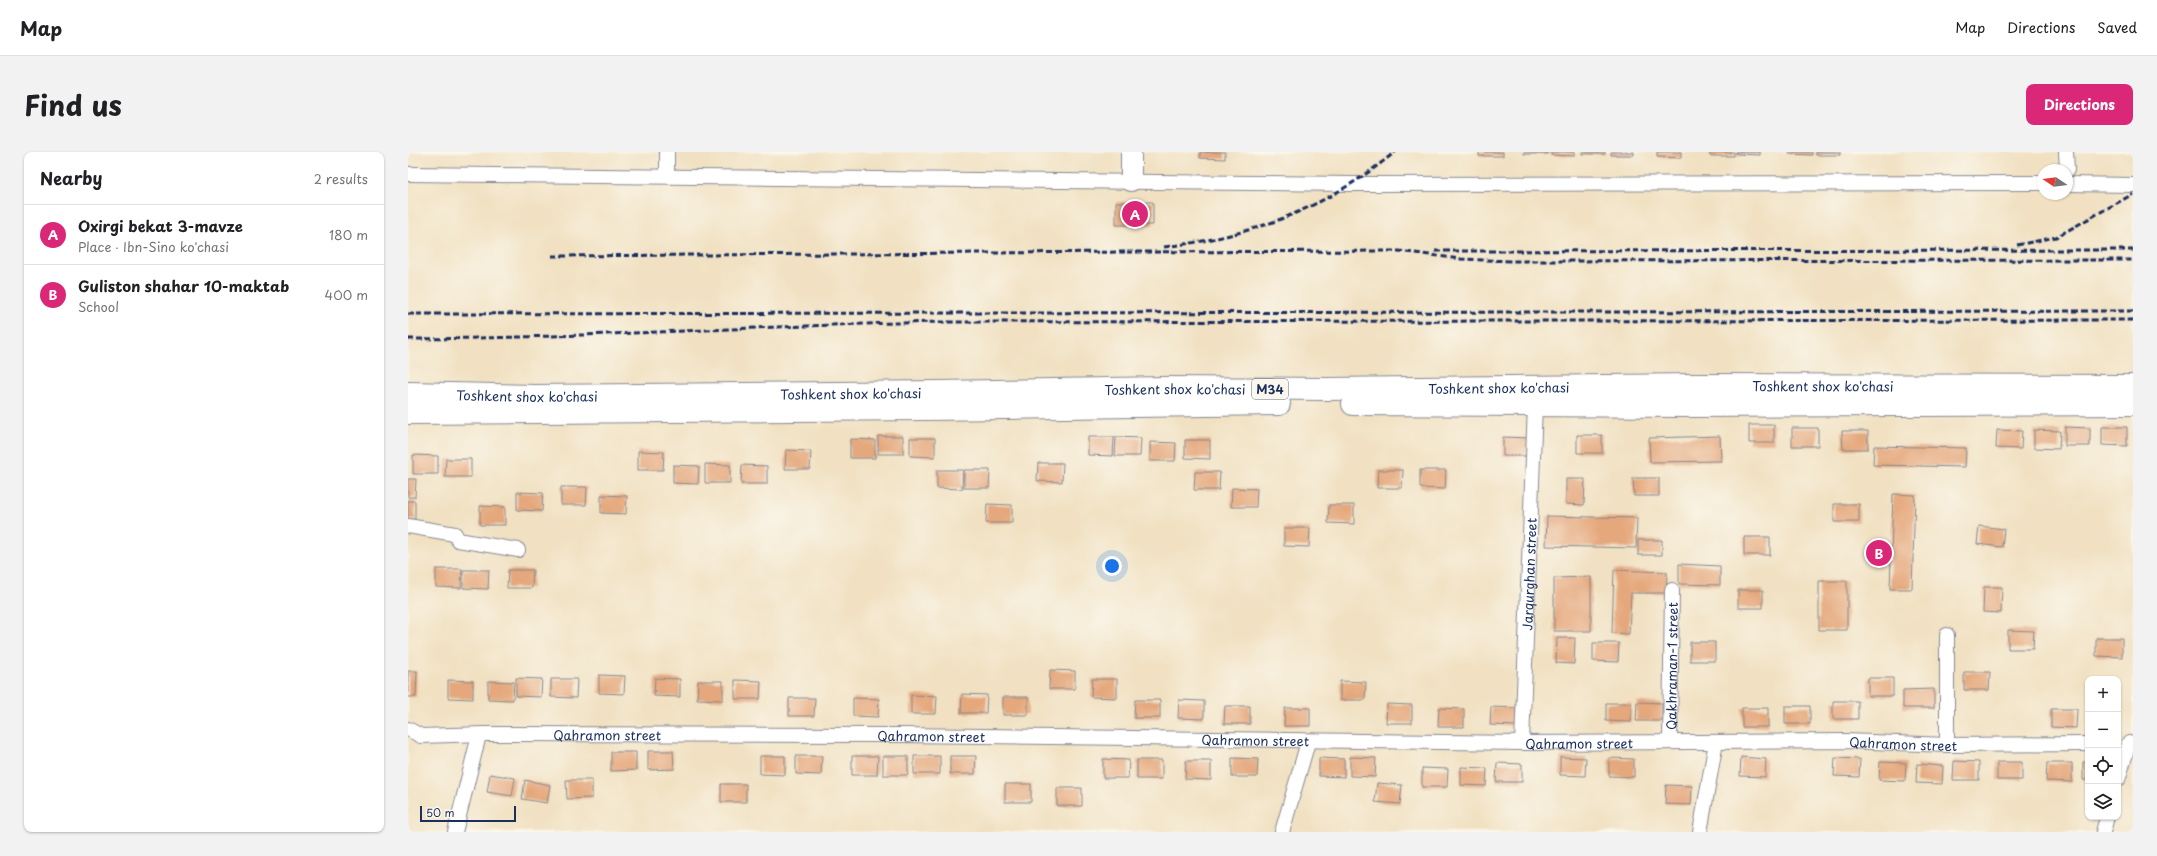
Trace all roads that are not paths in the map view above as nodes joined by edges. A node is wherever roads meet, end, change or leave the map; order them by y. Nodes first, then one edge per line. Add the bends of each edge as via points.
1 (667, 152) edge
2 (1131, 152) edge
3 (2066, 152) edge
4 (2066, 164) edge
5 (408, 174) edge
6 (667, 176) junction
7 (2073, 179) edge
8 (1131, 181) junction
9 (2037, 183) edge
10 (2133, 185) edge
11 (2133, 386) edge
12 (408, 393) edge
13 (1326, 396) junction
14 (2133, 404) edge
15 (1535, 405) junction
16 (408, 414) edge
17 (408, 526) edge
18 (518, 550) dead end
19 (1672, 590) dead end
20 (1947, 635) dead end
21 (408, 728) edge
22 (479, 735) junction
23 (1308, 742) junction
24 (1670, 742) junction
25 (1716, 742) junction
26 (2127, 743) edge
27 (1522, 744) junction
28 (2085, 744) edge
29 (1947, 745) junction
30 (2121, 768) edge
31 (2106, 820) edge
32 (455, 832) edge
33 (1282, 832) edge
34 (1700, 832) edge
35 (2103, 832) edge

1 - 6 street
2 - 8 main road
3 - 4 street
5 - 6 street
6 - 8 street
7 - 10 street
8 - 9 street via 1350,184
11 - 13 highway, Toshkent shox ko'chasi / M34 via 1695,385
12 - 13 highway, Toshkent shox ko'chasi / M34 via 535,396 1164,388
13 - 15 highway, Toshkent shox ko'chasi / M34
13 - 16 highway, Toshkent shox ko'chasi / M34 via 1152,404 919,410
14 - 15 highway, Toshkent shox ko'chasi / M34
15 - 27 street, Jarqurghan street
17 - 18 street via 455,534 458,540
19 - 24 street, Qakhraman-1 street
20 - 29 street
21 - 22 street, Qahramon street via 421,736
22 - 23 street, Qahramon street via 899,735
22 - 32 street
23 - 27 street, Qahramon street
23 - 33 street
24 - 25 street, Qahramon street
24 - 27 street, Qahramon street
25 - 29 street, Qahramon street via 1846,741
25 - 34 street
26 - 30 street
28 - 29 street, Qahramon street
31 - 35 street

